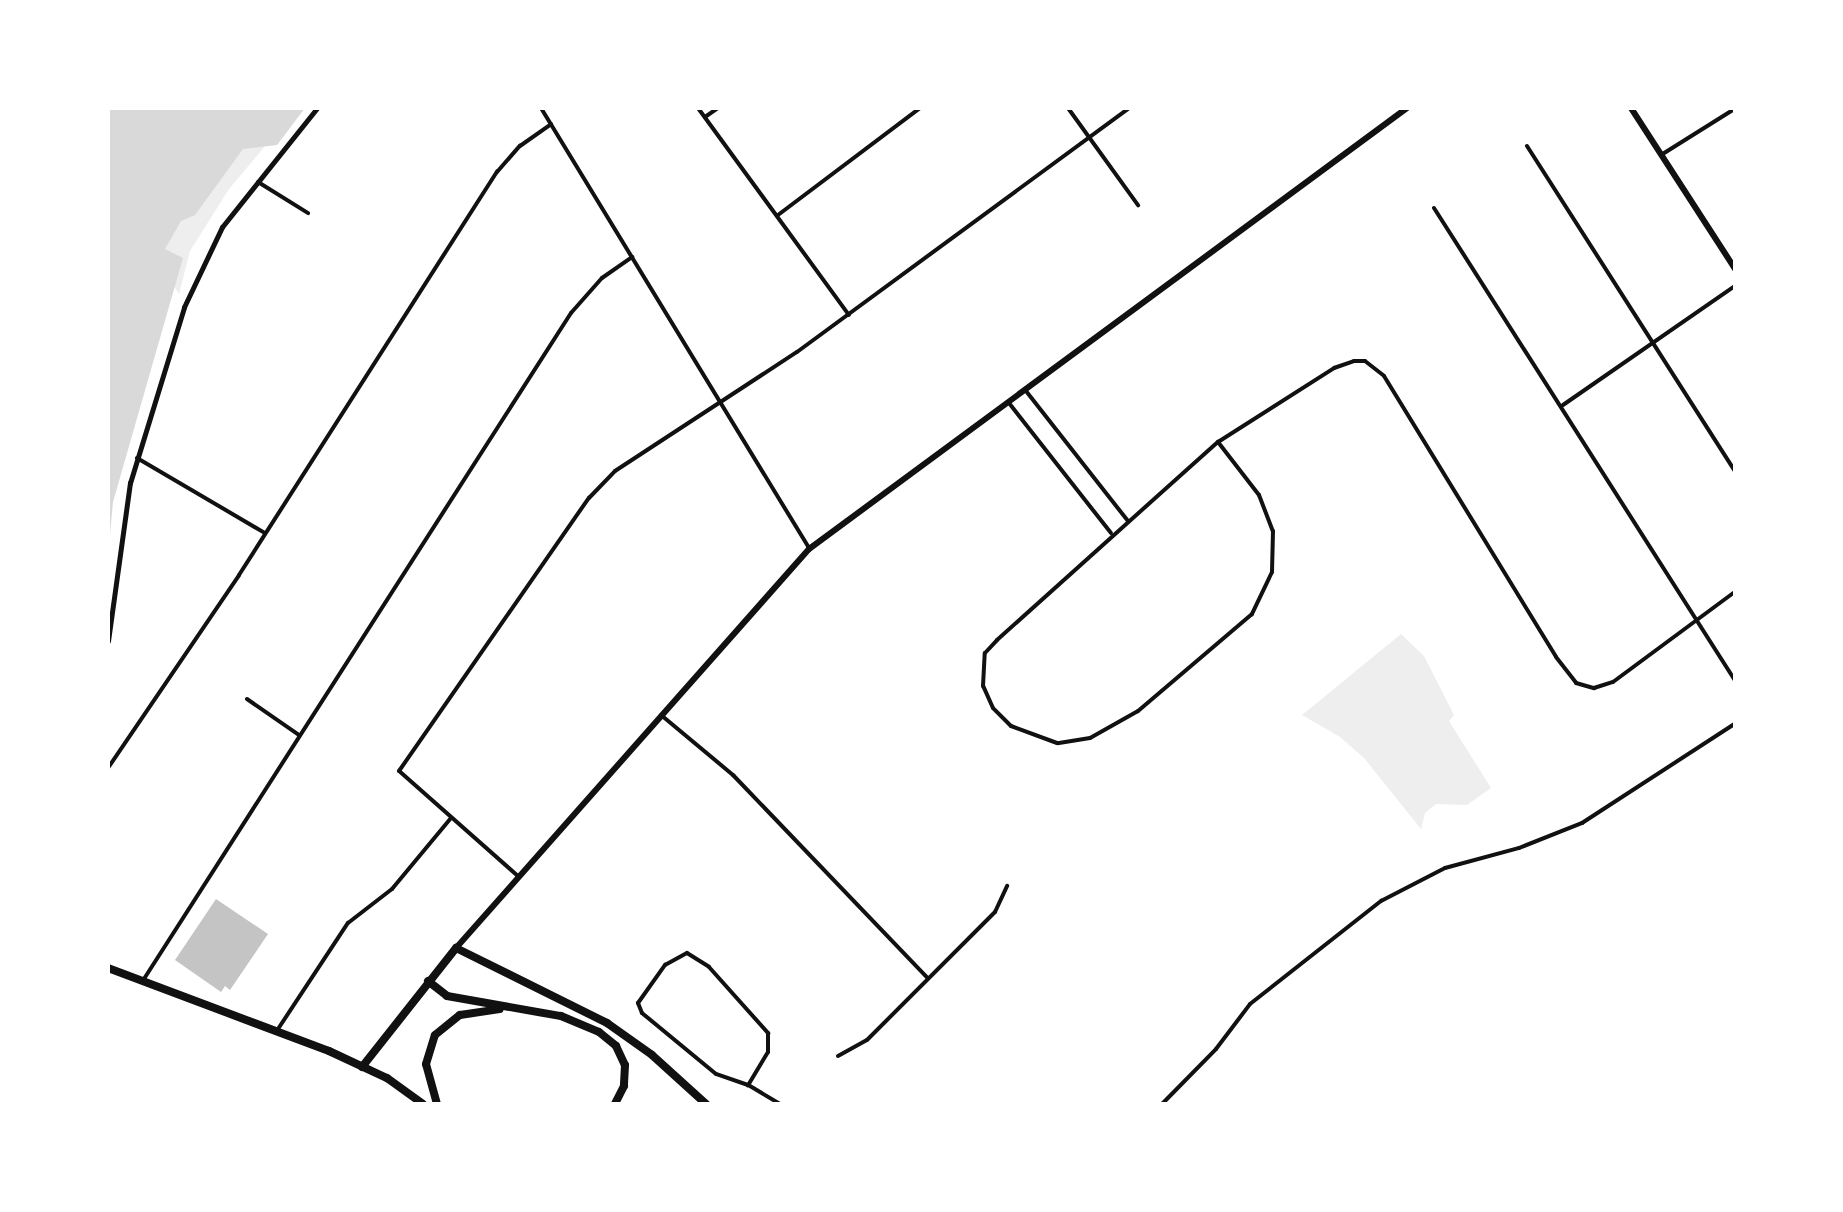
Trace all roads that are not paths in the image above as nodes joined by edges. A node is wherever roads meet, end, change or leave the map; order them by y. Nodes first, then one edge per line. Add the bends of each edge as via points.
1 (317, 108) edge
2 (541, 108) edge
3 (698, 108) edge
4 (718, 108) edge
5 (920, 108) edge
6 (1068, 108) edge
7 (1129, 108) edge
8 (1407, 108) edge
9 (1631, 108) edge
10 (1736, 108) edge
11 (705, 117) junction
12 (551, 124) junction
13 (1089, 137) junction
14 (1527, 146) dead end
15 (1661, 155) junction
16 (258, 182) junction
17 (1138, 205) dead end
18 (1434, 208) dead end
19 (308, 213) dead end
20 (778, 215) junction
21 (632, 257) junction
22 (1734, 265) edge
23 (1736, 285) edge
24 (850, 315) junction
25 (1655, 342) junction
26 (1026, 391) junction
27 (721, 403) junction
28 (1010, 403) junction
29 (1563, 405) junction
30 (1218, 442) junction
31 (137, 458) junction
32 (1736, 473) edge
33 (1128, 521) junction
34 (266, 533) junction
35 (1112, 535) junction
36 (809, 549) junction
37 (1736, 591) edge
38 (1697, 618) junction
39 (108, 641) edge
40 (1736, 682) edge
41 (247, 699) dead end
42 (661, 715) junction
43 (1736, 723) edge
44 (300, 736) junction
45 (108, 768) edge
46 (452, 817) junction
47 (519, 876) junction
48 (1007, 886) dead end
49 (456, 948) junction
50 (108, 968) edge
51 (928, 978) junction
52 (428, 981) junction
53 (142, 982) junction
54 (530, 1010) junction
55 (276, 1033) junction
56 (838, 1056) dead end
57 (362, 1067) junction
58 (748, 1085) junction
59 (423, 1104) edge
60 (437, 1104) edge
61 (614, 1104) edge
62 (706, 1104) edge
63 (780, 1104) edge
64 (1162, 1104) edge

1 - 16 street
2 - 12 street
3 - 11 street
4 - 11 street
5 - 20 street
6 - 13 street
7 - 13 street
8 - 26 main road
9 - 15 main road
10 - 15 street
11 - 20 street
12 - 21 street
12 - 34 street via 497,172
13 - 17 street
13 - 24 street
14 - 25 street
15 - 22 main road
16 - 19 street
16 - 31 street via 222,226 198,273
18 - 29 street
20 - 24 street
21 - 27 street
21 - 44 street via 571,313
23 - 25 street
24 - 27 street
25 - 29 street
25 - 32 street
26 - 28 main road
26 - 33 street
27 - 36 street
27 - 46 street via 596,489 399,771
28 - 35 street
28 - 36 main road
29 - 38 street
30 - 33 street
30 - 35 street via 1259,495 1272,532 1269,584 1240,627 1121,722 1075,742 1039,739 993,708 983,686 986,653
30 - 38 street via 1342,364 1365,361 1569,677 1594,688 1613,682
31 - 34 street
31 - 39 street
33 - 35 street
34 - 45 street
36 - 42 main road
37 - 38 street
38 - 40 street
41 - 44 street
42 - 47 main road
42 - 51 street via 733,774
43 - 64 street via 1582,823 1396,890 1250,1004
44 - 53 street
46 - 47 street
46 - 55 street via 392,890 342,930
47 - 49 main road
48 - 51 street via 995,912
49 - 52 main road
49 - 62 main road via 607,1023
50 - 53 main road
51 - 56 street via 866,1040
52 - 54 main road via 448,996
52 - 57 main road
53 - 55 main road
54 - 60 main road via 467,1012 440,1028 426,1056
54 - 61 main road via 588,1026 616,1046 625,1077
55 - 57 main road
57 - 59 main road
58 - 58 street via 716,1074 645,1019 638,1003 669,960 688,954 702,961 768,1034 768,1052
58 - 63 street

